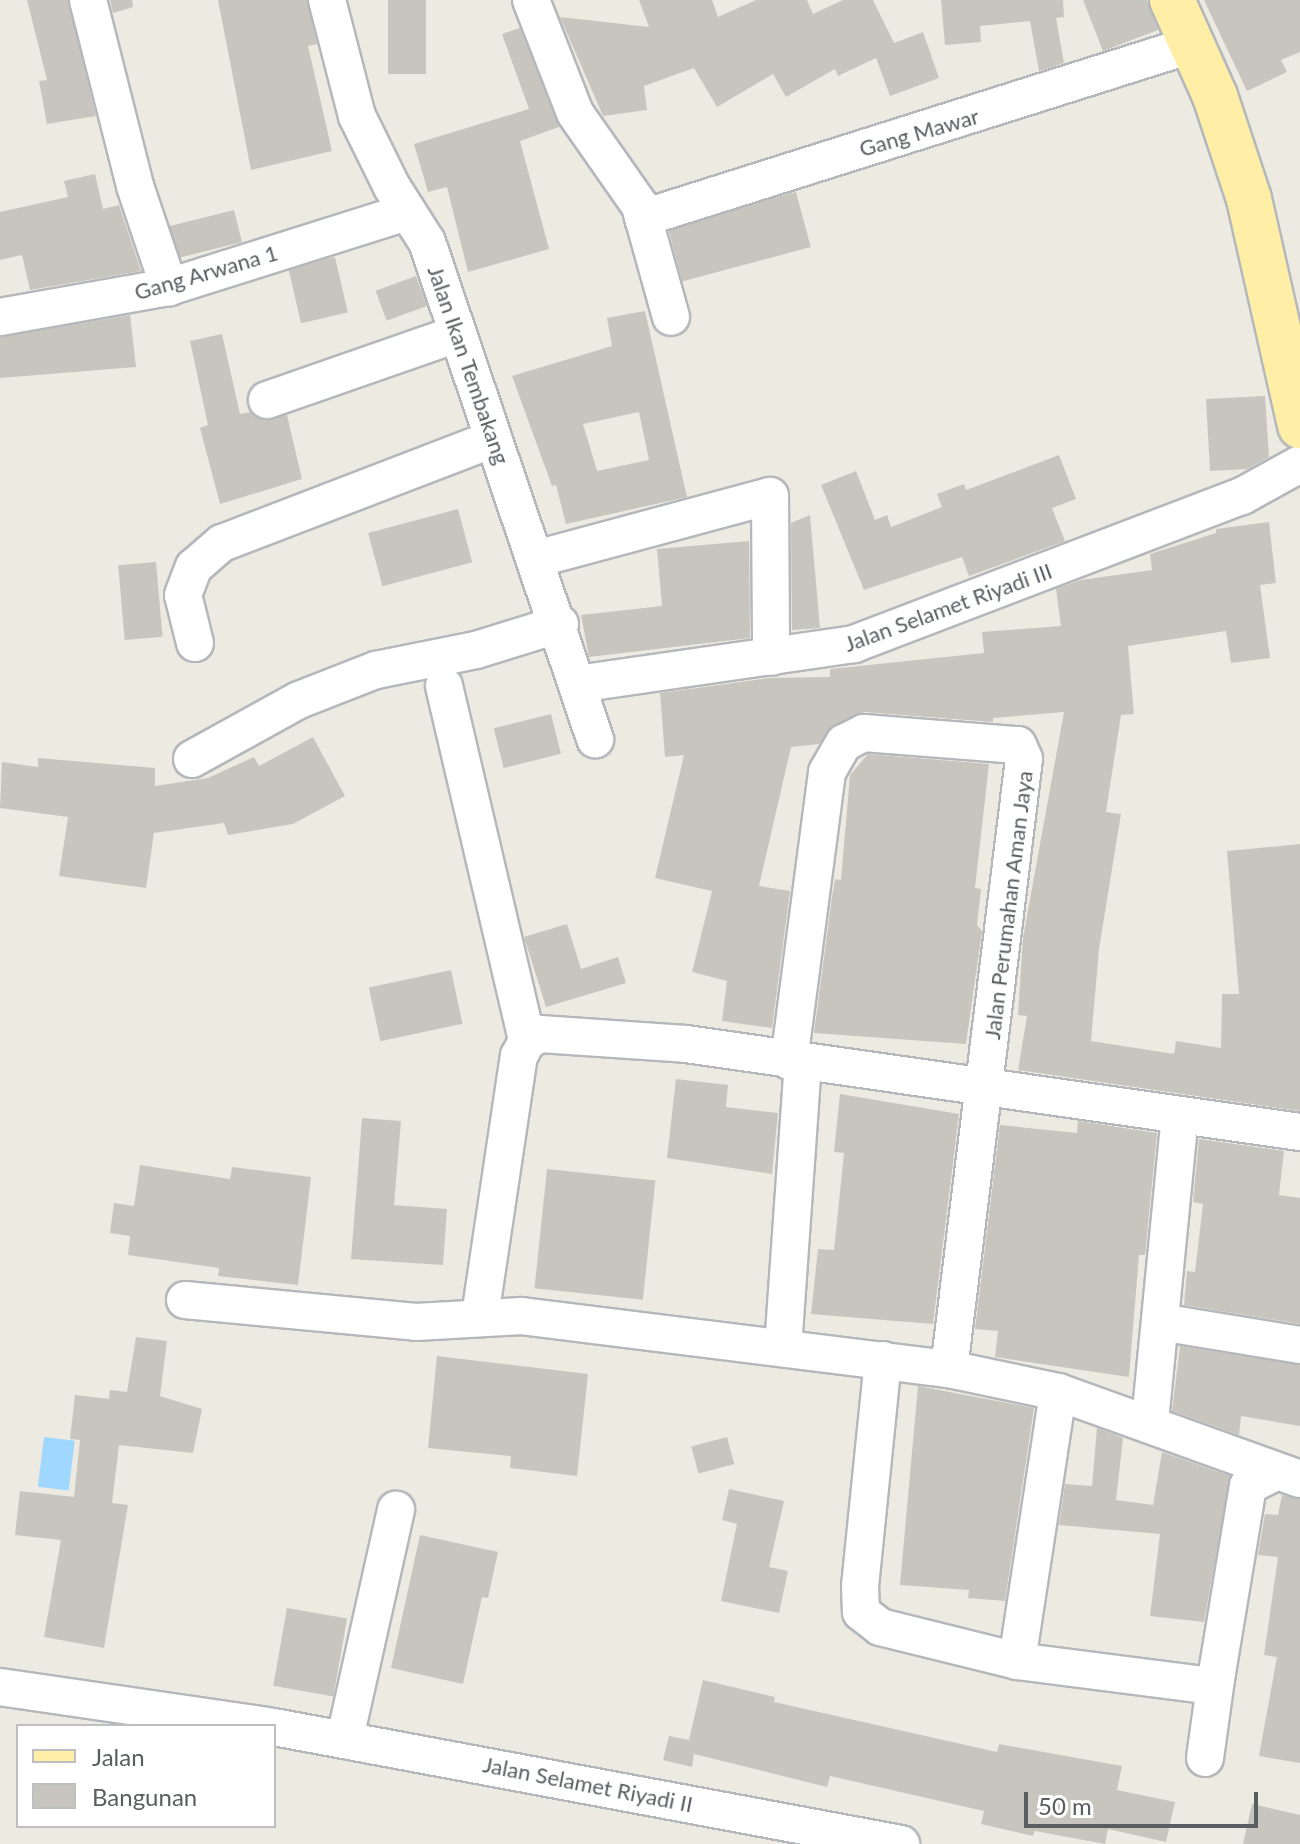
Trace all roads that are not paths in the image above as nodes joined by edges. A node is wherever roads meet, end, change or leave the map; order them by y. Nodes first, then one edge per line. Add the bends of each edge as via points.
1 (88, 0) edge
2 (327, 0) edge
3 (531, 0) edge
4 (1172, 0) edge
5 (1194, 44) junction
6 (407, 212) junction
7 (643, 218) junction
8 (169, 287) junction
9 (0, 317) edge
10 (671, 317) dead end
11 (457, 334) junction
12 (267, 400) dead end
13 (1300, 426) edge
14 (493, 439) junction
15 (1300, 464) edge
16 (536, 559) junction
17 (560, 624) junction
18 (195, 643) dead end
19 (771, 657) junction
20 (577, 684) junction
21 (444, 686) dead end
22 (595, 739) dead end
23 (192, 759) dead end
24 (527, 1041) junction
25 (796, 1062) junction
26 (986, 1089) junction
27 (1180, 1115) junction
28 (1300, 1132) edge
29 (185, 1300) dead end
30 (480, 1316) junction
31 (1160, 1322) junction
32 (1300, 1345) edge
33 (783, 1348) junction
34 (883, 1360) junction
35 (949, 1369) junction
36 (1058, 1392) junction
37 (1150, 1421) junction
38 (1288, 1475) edge
39 (396, 1510) dead end
40 (1017, 1661) junction
41 (1216, 1679) junction
42 (0, 1687) edge
43 (252, 1724) edge
44 (276, 1727) edge
45 (345, 1738) junction
46 (1205, 1758) dead end
47 (901, 1844) edge

1 - 8 street via 135,186
2 - 6 street, Jalan Ikan Tembakang via 357,116
3 - 7 street via 575,113 634,195
4 - 5 main road
5 - 7 street, Gang Mawar
5 - 13 main road via 1249,199
6 - 8 street, Gang Arwana 1
6 - 11 street, Jalan Ikan Tembakang via 427,242
7 - 10 street
8 - 9 street, Gang Arwana 1
11 - 12 street
11 - 14 street, Jalan Ikan Tembakang
14 - 16 street, Jalan Ikan Tembakang
14 - 18 street via 222,543 194,567 183,595
15 - 19 street, Jalan Selamet Riyadi III via 1242,496 891,631 854,644
16 - 17 street, Jalan Ikan Tembakang
16 - 19 street via 770,496
17 - 20 street, Jalan Ikan Tembakang
17 - 23 street via 476,650 376,670 299,700
19 - 20 street, Jalan Selamet Riyadi III
20 - 22 street, Jalan Ikan Tembakang
21 - 24 street
24 - 25 street via 553,1033 686,1044
24 - 30 street via 515,1075
25 - 26 street
25 - 26 street, Jalan Perumahan Aman Jaya via 827,772 837,753 864,733 1018,745 1024,759
25 - 33 street, Jalan Perumahan Aman Jaya
26 - 27 street
26 - 35 street, Jalan Perumahan Aman Jaya
27 - 28 street
27 - 31 street
29 - 30 street via 416,1322
30 - 33 street via 522,1316
31 - 32 street
31 - 37 street
33 - 34 street
34 - 35 street
34 - 40 street via 861,1612 880,1627
35 - 36 street
36 - 37 street
36 - 40 street
37 - 38 street
38 - 41 street via 1248,1486
39 - 45 street
40 - 41 street via 1190,1686
41 - 46 street
42 - 43 street
44 - 45 street, Jalan Selamet Riyadi II
45 - 47 street, Jalan Selamet Riyadi II

